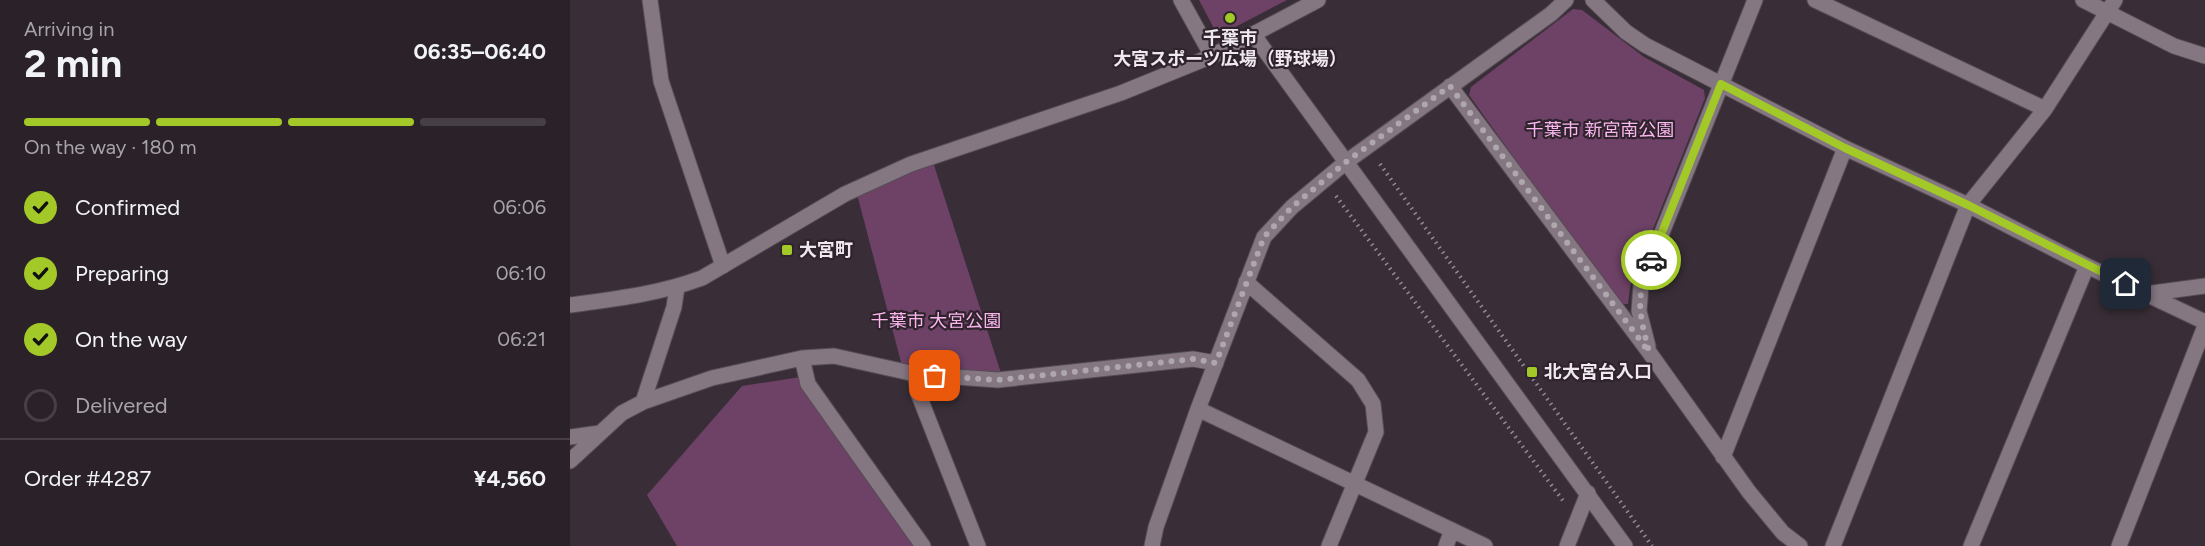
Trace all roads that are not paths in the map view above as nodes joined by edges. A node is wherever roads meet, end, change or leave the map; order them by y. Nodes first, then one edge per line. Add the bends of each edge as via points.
1 (650, 0) edge
2 (1181, 0) edge
3 (1318, 0) edge
4 (1566, 0) edge
5 (1593, 0) edge
6 (1755, 0) edge
7 (1815, 0) edge
8 (2083, 0) edge
9 (2112, 6) edge
10 (1253, 34) junction
11 (1212, 56) junction
12 (2205, 56) edge
13 (1721, 84) junction
14 (1450, 86) junction
15 (2045, 109) junction
16 (1845, 148) junction
17 (1346, 162) junction
18 (1968, 205) junction
19 (723, 266) junction
20 (2086, 266) junction
21 (1246, 282) junction
22 (2205, 286) edge
23 (676, 287) junction
24 (2145, 294) junction
25 (570, 305) edge
26 (2205, 324) edge
27 (1649, 352) junction
28 (802, 358) junction
29 (1216, 363) junction
30 (915, 374) junction
31 (643, 402) junction
32 (1198, 409) junction
33 (600, 433) junction
34 (570, 437) edge
35 (1724, 457) junction
36 (570, 461) edge
37 (1354, 483) junction
38 (1588, 493) junction
39 (1452, 530) junction
40 (923, 546) edge
41 (978, 546) edge
42 (1152, 546) edge
43 (1329, 546) edge
44 (1446, 546) edge
45 (1485, 546) edge
46 (1567, 546) edge
47 (1625, 546) edge
48 (1800, 546) edge
49 (1833, 546) edge
50 (1971, 546) edge
51 (2119, 546) edge

1 - 19 street via 661,81
2 - 11 street
3 - 10 street
4 - 14 street
5 - 13 street via 1645,45
6 - 13 street
7 - 15 street
8 - 9 street
9 - 12 street via 2174,46
9 - 15 street
10 - 11 street
10 - 17 street
11 - 19 street via 1121,93 911,164 845,194
13 - 16 street
13 - 27 street via 1641,285 1639,310
14 - 17 street
14 - 27 street
15 - 18 street
16 - 18 street
16 - 35 street
17 - 21 street via 1292,207 1264,237
17 - 38 street
18 - 20 street
18 - 49 street
19 - 23 street
20 - 24 street
20 - 50 street
21 - 29 street
21 - 37 street via 1359,380 1373,404 1376,432
22 - 24 street
23 - 25 street
23 - 31 street via 674,307
24 - 26 street
26 - 51 street
27 - 35 street
28 - 30 street via 834,356
28 - 31 street via 712,378
28 - 40 street via 808,384
29 - 30 street via 1193,359 998,380
29 - 32 street
30 - 41 street via 918,393
31 - 33 street via 622,413
32 - 37 street
32 - 42 street
33 - 34 street
33 - 36 street
35 - 48 street via 1783,533
37 - 39 street
37 - 43 street
38 - 46 street
38 - 47 street
39 - 44 street
39 - 45 street

